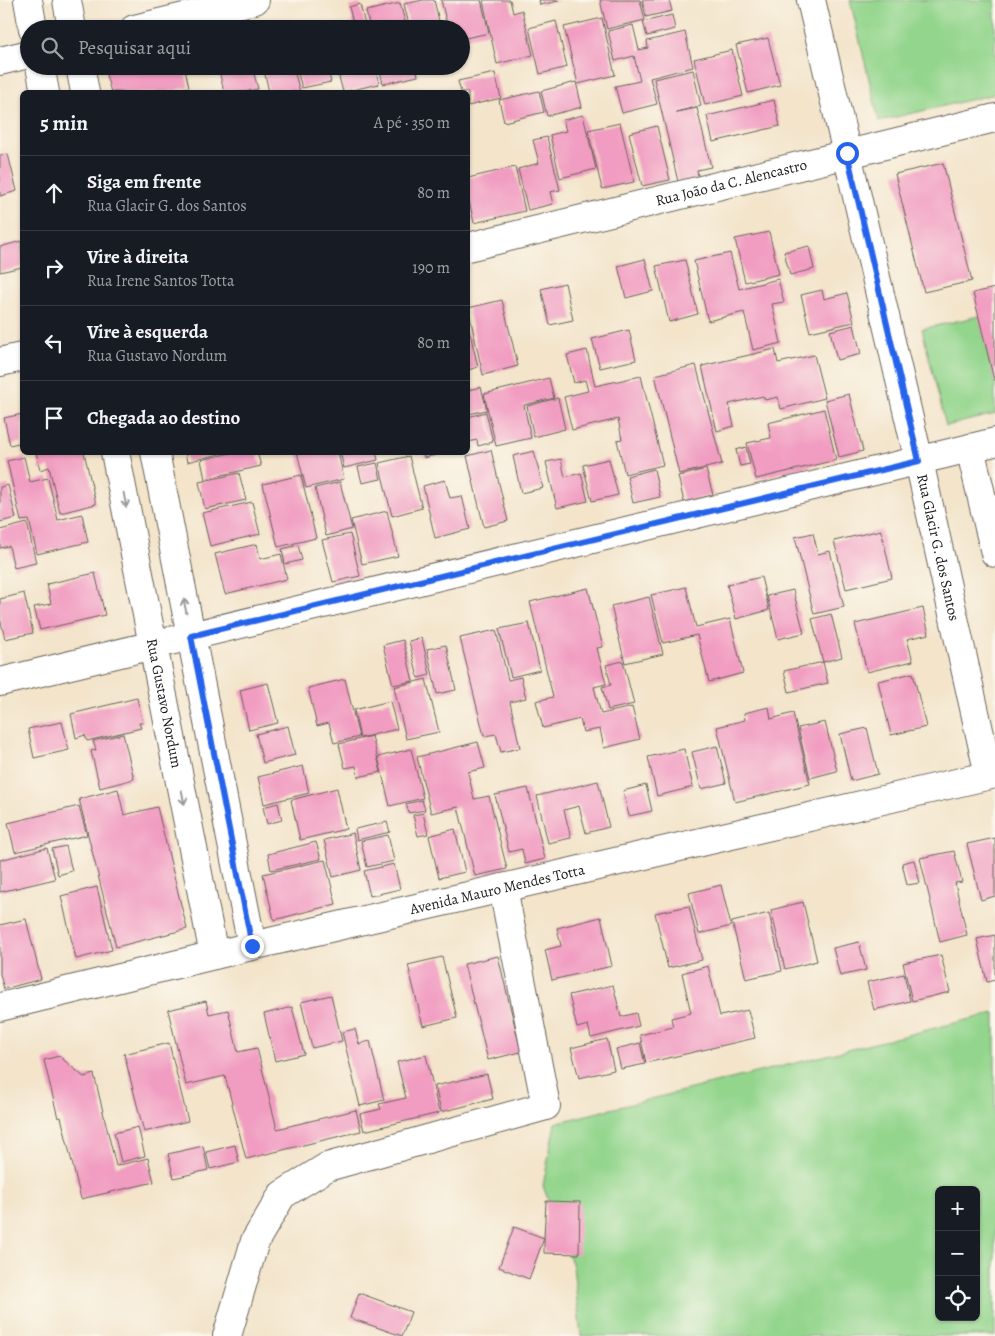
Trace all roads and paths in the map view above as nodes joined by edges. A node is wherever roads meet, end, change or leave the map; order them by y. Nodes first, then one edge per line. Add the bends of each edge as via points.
1 (28, 0) edge
2 (67, 0) edge
3 (255, 0) edge
4 (811, 0) edge
5 (31, 20) edge
6 (70, 20) edge
7 (172, 20) edge
8 (20, 56) edge
9 (0, 61) edge
10 (42, 75) edge
11 (82, 75) edge
12 (45, 90) edge
13 (85, 90) edge
14 (995, 118) edge
15 (847, 153) junction
16 (470, 247) edge
17 (20, 357) edge
18 (0, 362) edge
19 (982, 445) edge
20 (117, 455) edge
21 (156, 455) edge
22 (919, 461) junction
23 (995, 553) edge
24 (191, 636) junction
25 (153, 645) junction
26 (0, 682) edge
27 (992, 774) edge
28 (503, 888) junction
29 (252, 946) junction
30 (214, 955) junction
31 (0, 1007) edge
32 (227, 1336) edge

1 - 5 street
2 - 6 street
3 - 7 street
4 - 15 street, Rua Glacir G. dos Santos
8 - 9 street
10 - 12 street
11 - 13 street
14 - 15 street, Rua João da C. Alencastro
15 - 16 street, Rua João da C. Alencastro
15 - 22 street, Rua Glacir G. dos Santos
17 - 18 street
19 - 22 street
19 - 23 street
20 -> 25 street, Rua Gustavo Nordum
24 -> 21 street
22 - 24 street
22 - 27 street, Rua Glacir G. dos Santos
24 - 25 street
24 - 29 street
25 - 26 street
25 -> 30 street, Rua Gustavo Nordum
27 - 28 street, Avenida Mauro Mendes Totta
28 - 29 street, Avenida Mauro Mendes Totta
28 - 32 street via 546,1106 327,1167 282,1195 255,1242
29 - 30 street, Avenida Mauro Mendes Totta
30 - 31 street, Avenida Mauro Mendes Totta

